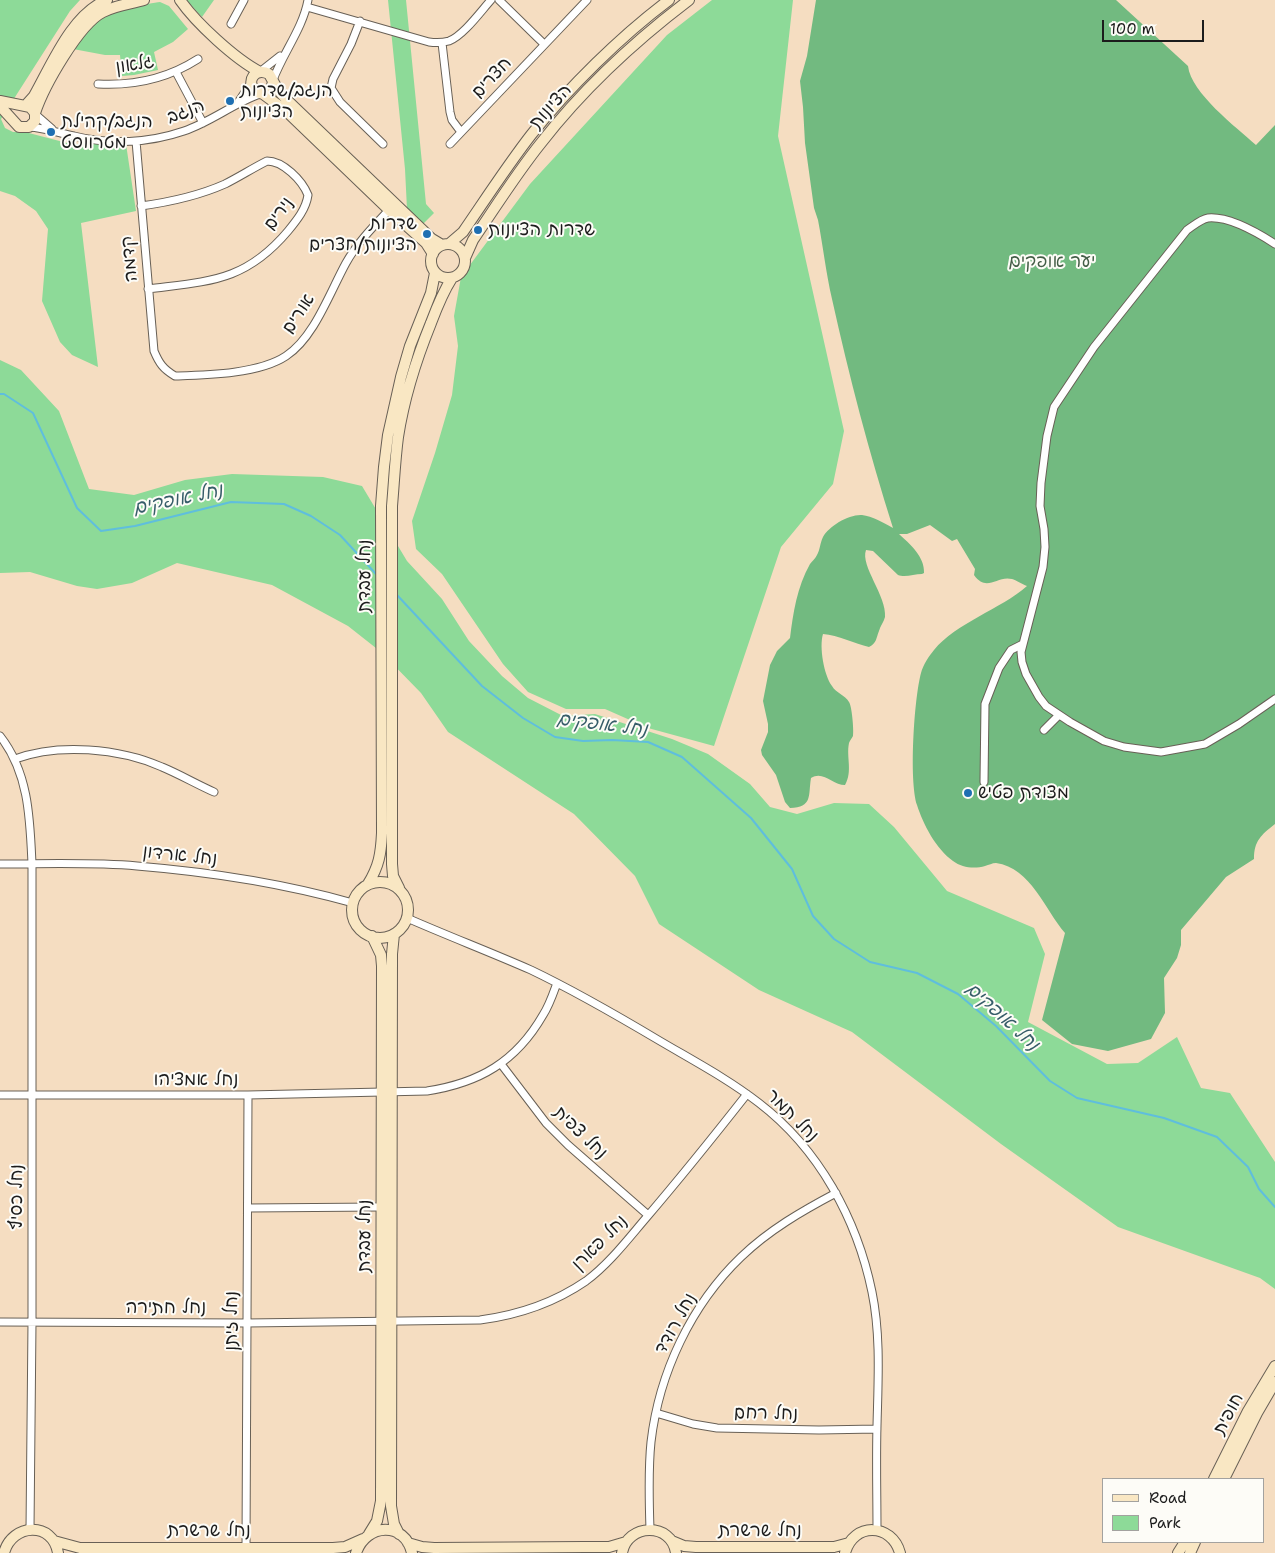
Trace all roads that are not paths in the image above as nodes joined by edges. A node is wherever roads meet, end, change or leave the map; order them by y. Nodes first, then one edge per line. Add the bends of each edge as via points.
1 (107, 0) edge
2 (144, 0) edge
3 (170, 0) edge
4 (180, 0) edge
5 (244, 0) edge
6 (491, 0) edge
7 (499, 0) edge
8 (587, 0) edge
9 (669, 0) edge
10 (689, 0) edge
11 (307, 3) edge
12 (190, 13) junction
13 (360, 21) junction
14 (231, 24) dead end
15 (442, 43) junction
16 (544, 44) junction
17 (286, 50) junction
18 (235, 57) junction
19 (198, 58) dead end
20 (176, 72) junction
21 (260, 72) junction
22 (273, 81) junction
23 (251, 82) junction
24 (98, 84) dead end
25 (262, 94) junction
26 (0, 101) edge
27 (236, 105) junction
28 (0, 106) edge
29 (24, 106) junction
30 (36, 114) junction
31 (14, 120) junction
32 (203, 123) junction
33 (29, 127) junction
34 (56, 131) junction
35 (461, 132) junction
36 (136, 141) junction
37 (383, 144) dead end
38 (450, 144) dead end
39 (141, 206) junction
40 (390, 210) junction
41 (1275, 244) edge
42 (445, 245) junction
43 (432, 254) junction
44 (465, 258) junction
45 (435, 273) junction
46 (452, 278) junction
47 (148, 289) junction
48 (166, 371) joint
49 (1023, 644) junction
50 (1275, 699) edge
51 (1059, 715) junction
52 (1044, 730) dead end
53 (0, 736) edge
54 (15, 759) junction
55 (984, 782) dead end
56 (214, 792) dead end
57 (0, 864) edge
58 (32, 864) junction
59 (368, 884) junction
60 (399, 888) junction
61 (353, 903) junction
62 (407, 918) junction
63 (394, 934) junction
64 (372, 936) junction
65 (557, 984) junction
66 (501, 1064) junction
67 (386, 1092) junction
68 (747, 1094) junction
69 (0, 1095) edge
70 (32, 1095) junction
71 (248, 1095) junction
72 (836, 1193) junction
73 (381, 1207) junction
74 (248, 1208) junction
75 (648, 1215) junction
76 (386, 1321) junction
77 (0, 1322) edge
78 (32, 1322) junction
79 (247, 1323) junction
80 (1275, 1366) edge
81 (1275, 1382) edge
82 (656, 1413) junction
83 (877, 1429) junction
84 (1214, 1478) edge
85 (1224, 1478) edge
86 (30, 1530) junction
87 (650, 1530) junction
88 (877, 1530) junction
89 (399, 1534) junction
90 (366, 1537) junction
91 (11, 1538) junction
92 (54, 1542) junction
93 (626, 1542) junction
94 (672, 1542) junction
95 (0, 1545) edge
96 (246, 1547) junction
97 (410, 1548) edge
98 (847, 1548) edge
99 (4, 1553) edge
100 (58, 1553) edge
101 (356, 1553) edge
102 (622, 1553) edge
103 (676, 1553) edge
104 (900, 1553) edge
105 (1171, 1553) edge
106 (1179, 1553) edge

1 - 29 street via 88,10 74,25 34,96
2 - 30 street via 104,11 86,24 43,94
3 - 12 street
4 - 12 street
5 - 14 street
6 - 15 street via 458,36
7 - 16 street
8 - 16 street, חצרים
9 - 42 street, הציונות via 625,36 550,113 530,136 463,232
10 - 44 street, הציונות via 633,46 559,122 473,240
11 - 13 street
11 - 17 street
12 - 18 street
13 - 15 street
13 - 37 street via 331,88 340,102
15 - 35 street, חצרים via 450,112
16 - 35 street, חצרים
17 - 21 street
17 - 22 street
18 - 21 street
18 - 23 street
19 - 20 street, גלאון
20 - 24 street, גלאון via 137,84
20 - 32 street, גלאון
21 - 22 street via 268,74
21 - 23 street via 254,74
22 - 25 street via 270,90
22 - 42 street via 287,100 426,233
23 - 25 street via 253,90
23 - 27 street, הנגב
25 - 27 street, הנגב
25 - 40 street via 286,110
26 - 29 street
27 - 32 street, הנגב
28 - 31 street
29 - 30 street via 32,108
29 - 31 street via 16,110
30 - 33 street
30 - 34 street, הנגב
31 - 33 street via 19,127
32 - 36 street, הנגב via 169,135
33 - 34 street, הנגב
34 - 36 street, הנגב via 94,140
35 - 38 street, חצרים
36 - 39 street, קדמה
39 - 47 street, קדמה
39 - 47 street, נירים via 172,202 209,190 267,161 274,161 286,169 306,188 308,195 303,210 280,240 249,266 220,279
40 - 43 street via 426,243
40 - 48 street, אורים via 354,250 315,321 300,344 287,356 254,370 187,376 174,376
41 - 49 street via 1222,219 1206,218 1187,230 1094,347 1054,407 1041,483 1043,567
42 - 43 street
42 - 44 street via 460,249
43 - 45 street via 431,265
44 - 46 street via 462,270
45 - 46 street
45 - 59 street, נחל עבדת via 401,377 388,435 382,506 381,853 377,870
46 - 60 street, נחל עבדת via 440,299 411,380 398,436 394,476 392,864
47 - 48 street, קדמה via 154,351
49 - 51 street via 1021,652 1026,674 1046,706
49 - 55 street via 1012,650 999,668 985,704
50 - 51 street via 1205,744 1161,752 1104,741
51 - 52 street
53 - 54 street, נחל כסיף
54 - 56 street via 48,751 109,753 161,766
54 - 58 street, נחל כסיף via 28,801
57 - 58 street, נחל ארדון
58 - 61 street, נחל ארדון via 135,866 219,874 305,890
58 - 70 street, נחל כסיף
59 - 60 street via 384,882
59 - 61 street
60 - 62 street via 408,902
61 - 64 street via 354,920
62 - 63 street
62 - 65 street, נחל תמר
63 - 64 street
63 - 67 street, נחל עבדת
64 - 67 street, נחל עבדת via 382,966
65 - 66 street, נחל אמציהו via 532,1032
65 - 68 street, נחל תמר via 618,1016
66 - 67 street, נחל אמציהו via 478,1078 453,1087
66 - 75 street, נחל צפית via 546,1123
67 - 71 street, נחל אמציהו
67 - 73 street, נחל עבדת
67 - 76 street, נחל עבדת
68 - 72 street, נחל תמר via 784,1124
68 - 75 street, נחל פארן
69 - 70 street, נחל אמציהו
70 - 71 street, נחל אמציהו
70 - 78 street, נחל כסיף
71 - 74 street, נחל זיתן
72 - 82 street, נחל רודד via 763,1238 721,1279 683,1336
72 - 83 street, נחל תמר via 853,1226 872,1294 876,1324
73 - 74 street
73 - 76 street, נחל עבדת
74 - 79 street, נחל זיתן
75 - 76 street, נחל פארן via 587,1280 535,1307 480,1320
76 - 79 street, נחל חתירה
76 - 89 street, נחל עבדת via 391,1506
76 - 90 street, נחל עבדת via 381,1501 377,1521
77 - 78 street, נחל חתירה
78 - 79 street, נחל חתירה
78 - 86 street, נחל כסיף
79 - 96 street, נחל זיתן
80 - 84 street, חופית
81 - 85 street, חופית
82 - 83 street, נחל רחם via 718,1428
82 - 87 street, נחל רודד via 649,1467
83 - 88 street, נחל תמר
86 - 91 street
86 - 92 street, נחל שרשרת via 43,1532
87 - 93 street via 632,1535
87 - 94 street, נחל שרשרת via 666,1535
88 - 98 street via 861,1532
88 - 104 street via 892,1537
89 - 90 street, נחל שרשרת via 384,1530
89 - 97 street
90 - 96 street, נחל שרשרת via 345,1547
90 - 101 street, נחל עבדת
91 - 95 street
91 - 99 street
92 - 96 street, נחל שרשרת via 80,1548
92 - 100 street
93 - 97 street via 609,1547
93 - 102 street
94 - 98 street, נחל שרשרת via 696,1548
94 - 103 street
105 - 106 street

